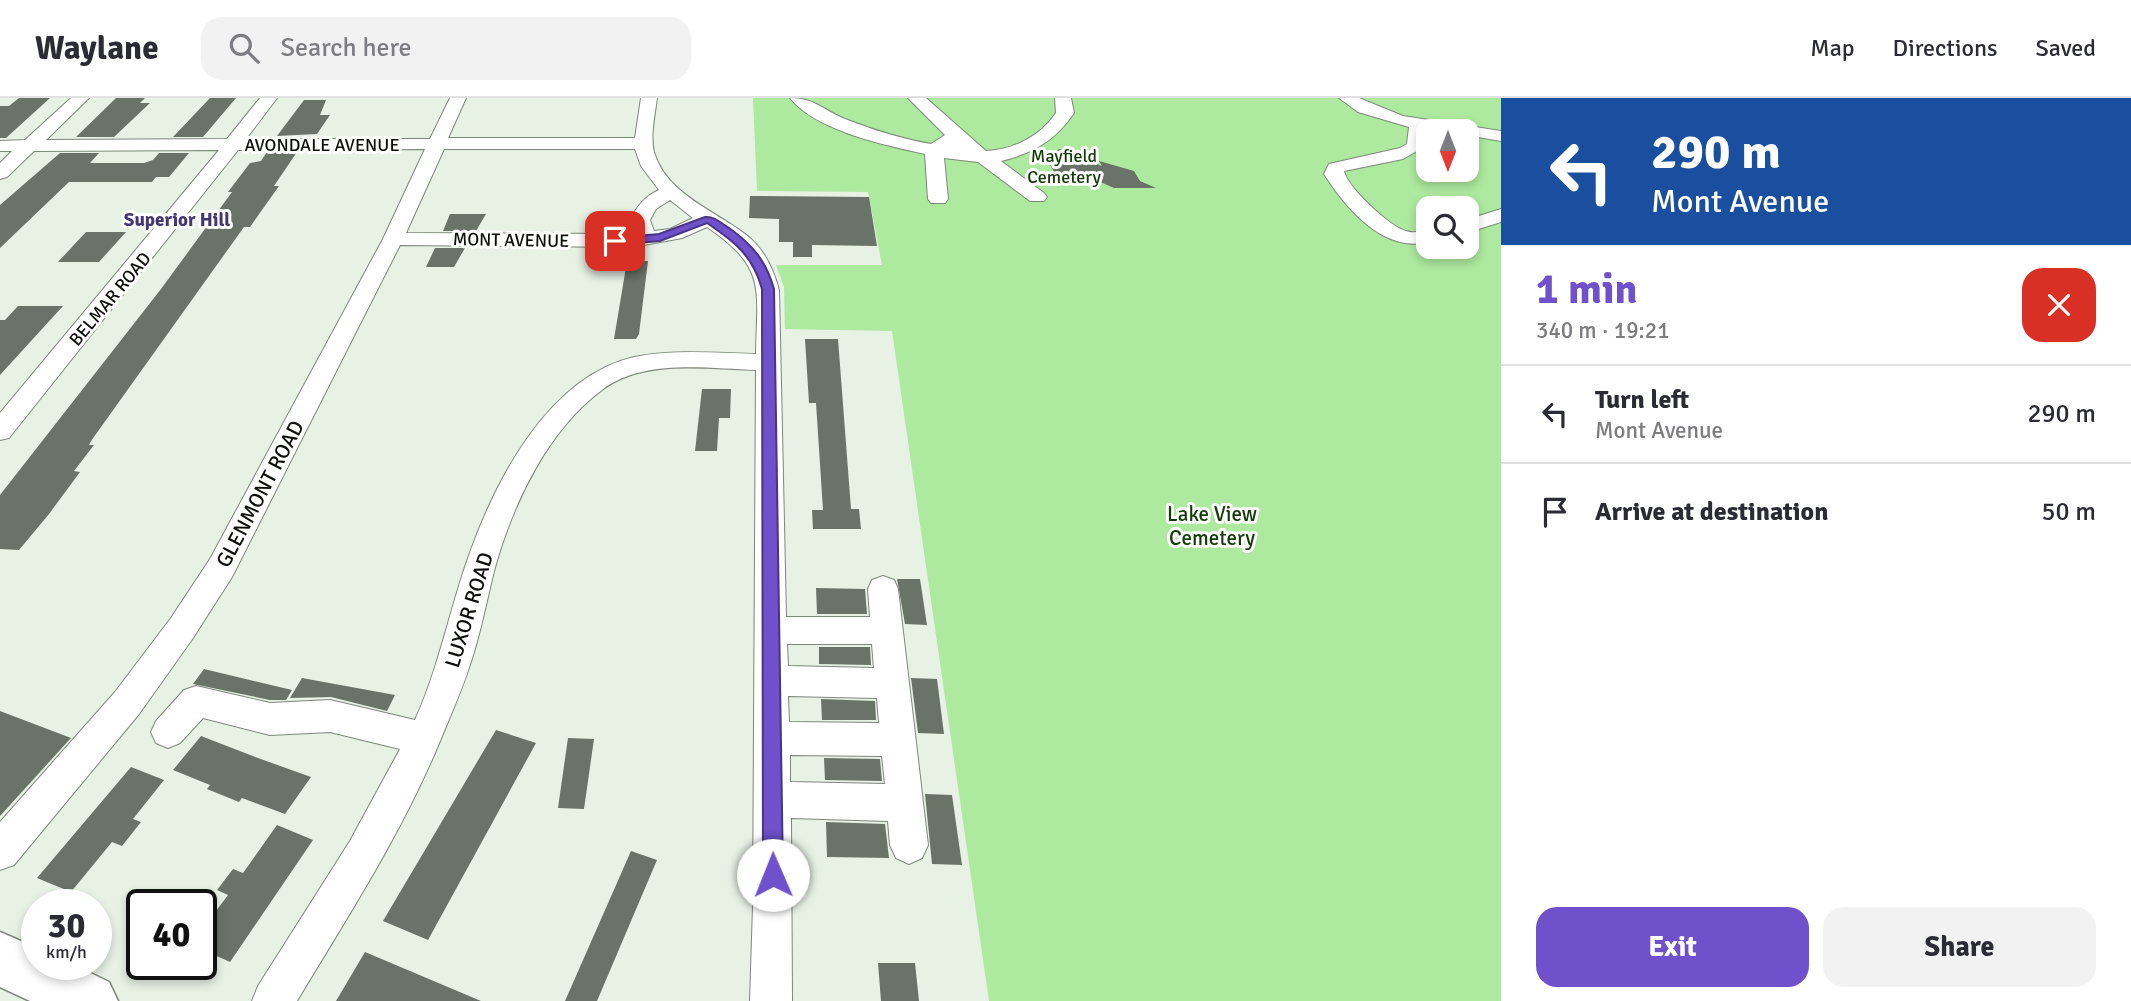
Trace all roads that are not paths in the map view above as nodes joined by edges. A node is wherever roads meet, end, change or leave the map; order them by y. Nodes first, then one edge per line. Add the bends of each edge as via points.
1 (82, 98) edge
2 (269, 98) edge
3 (458, 98) edge
4 (649, 98) edge
5 (798, 98) edge
6 (916, 98) edge
7 (1063, 98) edge
8 (1347, 98) edge
9 (1416, 123) edge
10 (1479, 130) edge
11 (951, 132) junction
12 (1501, 136) edge
13 (644, 143) junction
14 (1416, 144) edge
15 (232, 145) junction
16 (437, 145) junction
17 (0, 146) edge
18 (29, 146) junction
19 (934, 148) junction
20 (984, 157) junction
21 (0, 173) edge
22 (673, 192) junction
23 (1037, 197) dead end
24 (938, 199) dead end
25 (709, 219) junction
26 (1416, 237) edge
27 (393, 239) junction
28 (647, 240) junction
29 (766, 362) junction
30 (0, 431) edge
31 (883, 589) dead end
32 (770, 630) junction
33 (887, 631) junction
34 (771, 681) junction
35 (893, 683) junction
36 (168, 732) dead end
37 (771, 737) junction
38 (424, 738) junction
39 (898, 740) junction
40 (772, 799) junction
41 (905, 803) junction
42 (909, 845) dead end
43 (0, 851) edge
44 (0, 958) edge
45 (90, 1001) edge
46 (273, 1001) edge
47 (771, 1001) edge

1 - 18 street
2 - 15 street, BELMAR ROAD
3 - 16 street, GLENMONT ROAD
4 - 13 street
5 - 19 street via 841,124
6 - 11 street
7 - 20 street via 1065,113 1050,132 1015,152
8 - 9 street via 1370,113
10 - 12 street
11 - 19 street via 952,139
11 - 20 street
13 - 16 street, AVONDALE AVENUE
13 - 22 street via 651,167
14 - 26 street via 1404,154 1352,162 1336,168 1334,174 1394,234
15 - 16 street, AVONDALE AVENUE
15 - 18 street, AVONDALE AVENUE
15 - 30 street, BELMAR ROAD
16 - 27 street, GLENMONT ROAD
17 - 18 street, AVONDALE AVENUE
18 - 21 street
19 - 20 street
19 - 24 street
20 - 23 street
22 - 25 street
22 - 28 street via 647,204 640,220
25 - 28 street, MONT AVENUE
25 - 29 street via 743,243 763,273 768,294
27 - 28 street, MONT AVENUE
27 - 43 street, GLENMONT ROAD via 251,513 195,608 127,703
29 - 32 street
29 - 38 street, LUXOR ROAD via 644,364 597,381 575,399 530,460 486,549 458,653
31 - 33 street
32 - 33 street
32 - 34 street
33 - 35 street
34 - 35 street
34 - 37 street
35 - 39 street
36 - 38 street via 196,701 270,719 330,716
37 - 39 street
37 - 40 street
38 - 46 street, LUXOR ROAD via 382,820
39 - 41 street
40 - 41 street
40 - 47 street
41 - 42 street
44 - 45 main road

